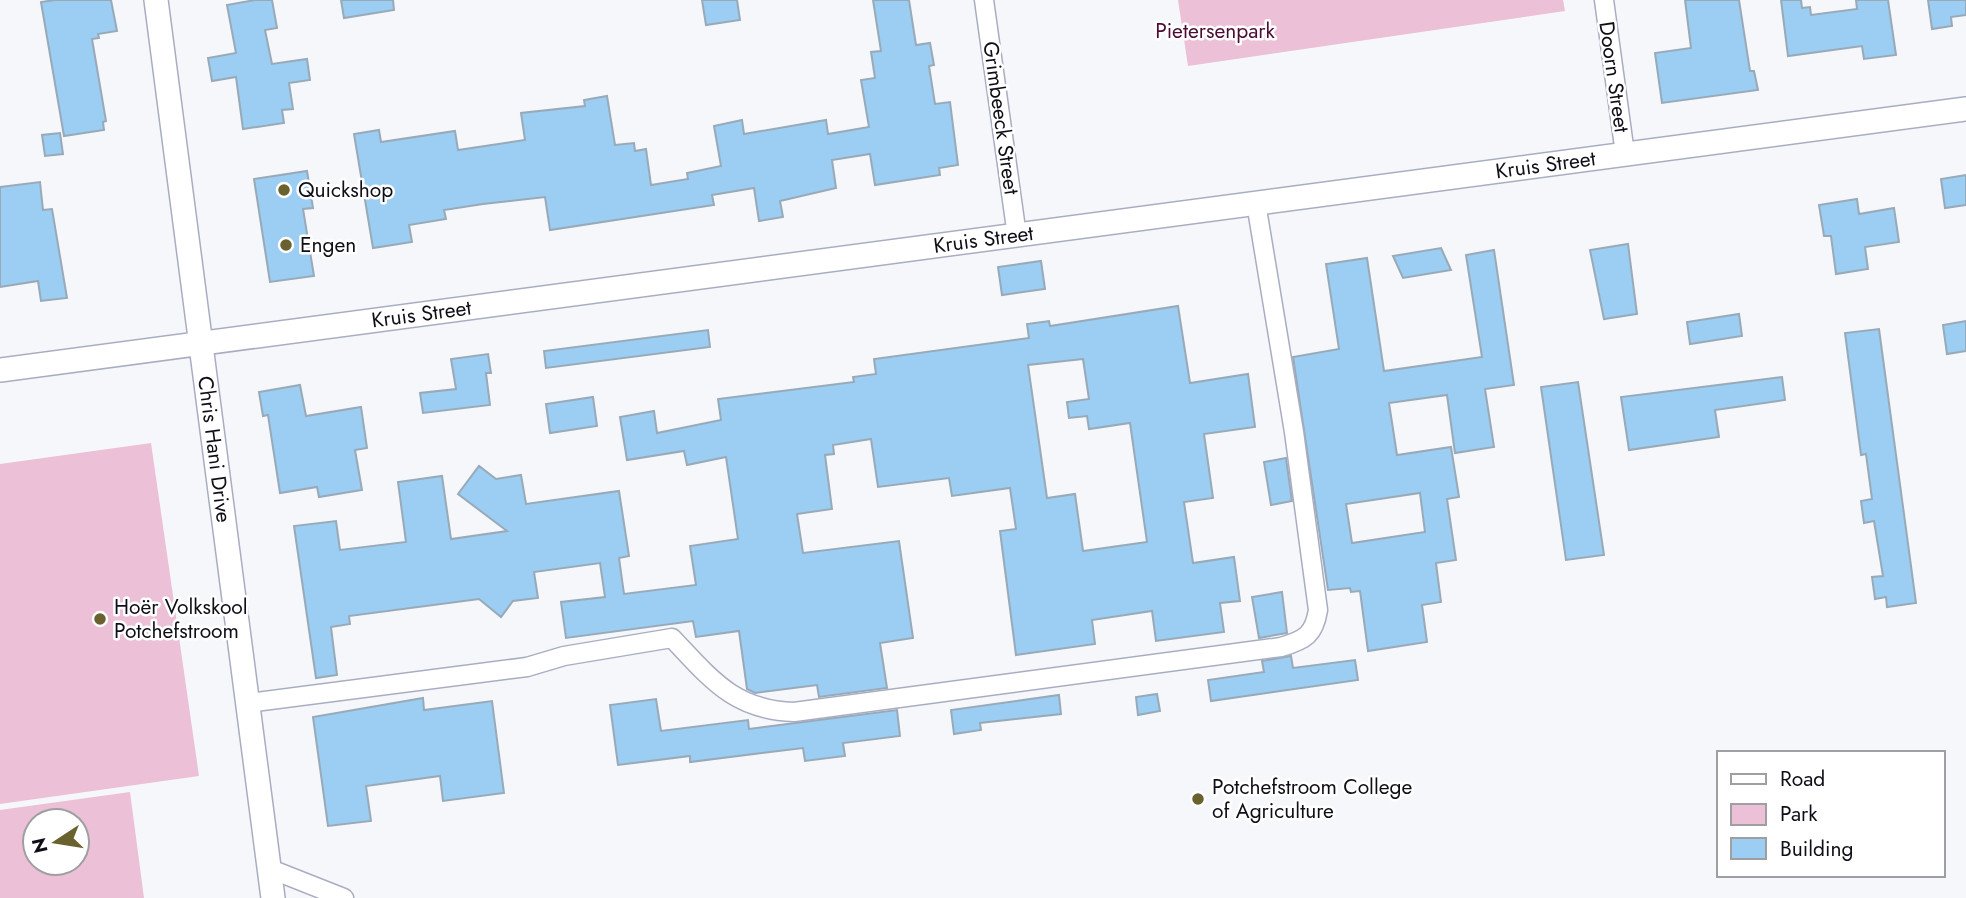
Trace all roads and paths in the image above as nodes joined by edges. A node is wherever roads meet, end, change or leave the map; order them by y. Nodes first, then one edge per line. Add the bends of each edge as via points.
1 (156, 0) edge
2 (984, 0) edge
3 (1604, 0) edge
4 (1966, 109) edge
5 (1625, 154) junction
6 (1256, 203) junction
7 (1017, 236) junction
8 (201, 345) junction
9 (0, 370) edge
10 (248, 703) junction
11 (268, 868) junction
12 (273, 898) edge
13 (344, 898) edge

1 - 8 street, Chris Hani Drive
2 - 7 street, Grimbeeck Street
3 - 5 street, Doorn Street
4 - 5 street, Kruis Street
5 - 6 street, Kruis Street
6 - 7 street, Kruis Street
6 - 10 street via 1318,610 1315,627 1300,641 794,712 765,711 736,698 672,638 564,656 527,667
7 - 8 street, Kruis Street
8 - 9 street, Kruis Street
8 - 10 street, Chris Hani Drive
10 - 11 street, Chris Hani Drive
11 - 12 street, Chris Hani Drive
11 - 13 street

